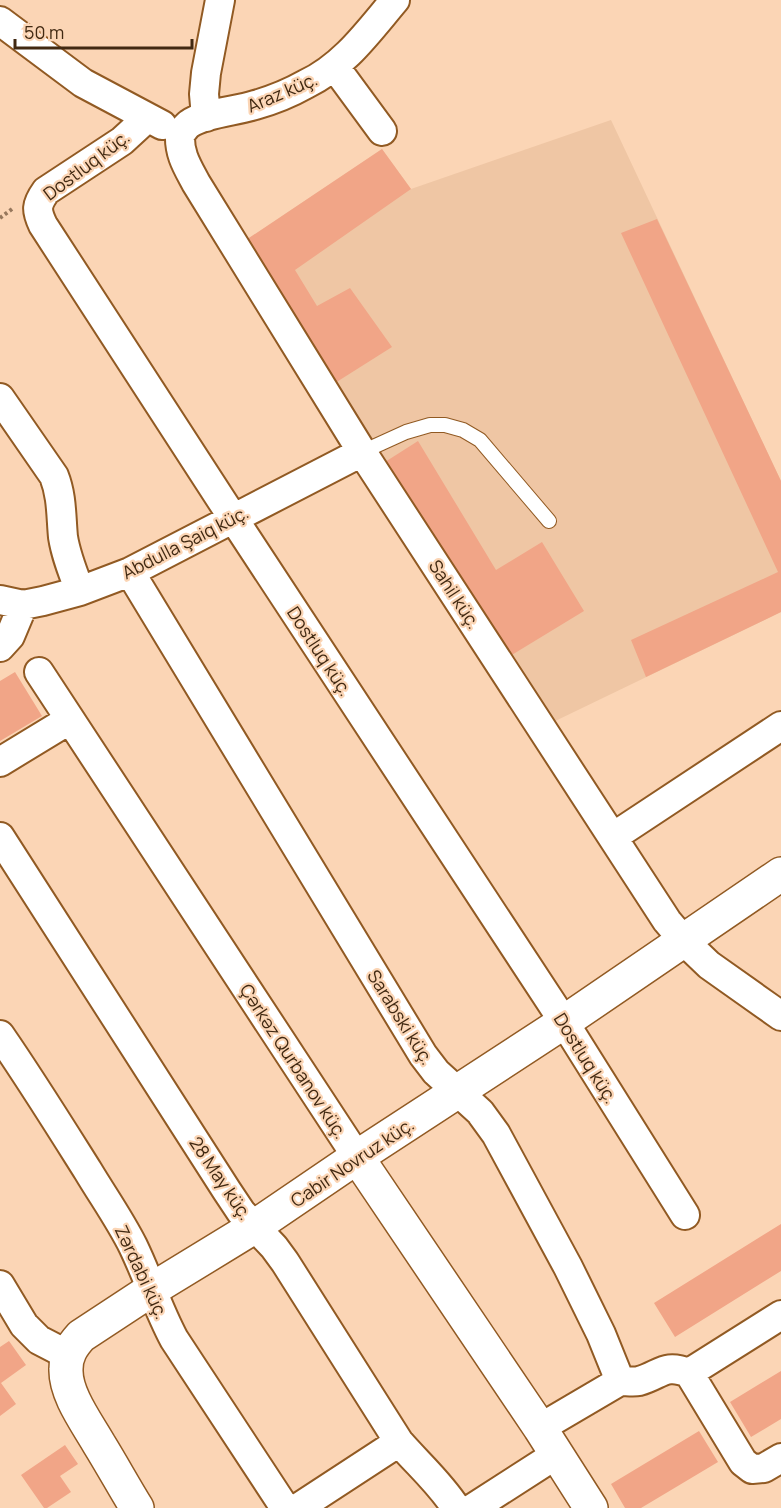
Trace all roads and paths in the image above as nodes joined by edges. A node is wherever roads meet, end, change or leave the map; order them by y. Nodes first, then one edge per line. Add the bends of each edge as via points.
1 (220, 0) edge
2 (395, 0) edge
3 (0, 21) edge
4 (335, 67) junction
5 (206, 117) junction
6 (147, 118) junction
7 (382, 131) dead end
8 (180, 134) junction
9 (0, 398) edge
10 (362, 452) junction
11 (233, 519) junction
12 (549, 521) dead end
13 (130, 572) junction
14 (80, 591) junction
15 (11, 602) edge
16 (0, 647) edge
17 (39, 672) dead end
18 (69, 720) junction
19 (781, 726) edge
20 (0, 762) edge
21 (0, 837) edge
22 (613, 837) junction
23 (781, 874) edge
24 (684, 941) junction
25 (781, 1016) edge
26 (564, 1022) junction
27 (0, 1035) edge
28 (458, 1091) junction
29 (357, 1157) junction
30 (685, 1215) dead end
31 (254, 1227) junction
32 (0, 1285) edge
33 (151, 1290) junction
34 (781, 1315) edge
35 (68, 1355) junction
36 (689, 1372) junction
37 (620, 1381) junction
38 (548, 1441) junction
39 (399, 1442) junction
40 (781, 1458) edge
41 (137, 1508) edge
42 (285, 1508) edge
43 (298, 1508) edge
44 (456, 1508) edge
45 (473, 1508) edge
46 (591, 1508) edge

1 - 5 street via 206,74
2 - 4 street, Araz küç.
3 - 6 street via 82,83
4 - 5 street, Araz küç. via 254,106
4 - 7 street
5 - 8 street, Araz küç. via 189,124
6 - 8 street
6 - 11 street, Dostluq küç. via 122,141 46,191 38,201 38,214
8 - 10 street, Sahil küç. via 179,148 196,183
9 - 14 street via 54,476 68,561
10 - 11 street, Abdulla Şaiq küç.
10 - 12 lane via 430,425 463,430 480,440
10 - 22 street, Sahil küç.
11 - 13 street, Abdulla Şaiq küç.
11 - 26 street, Dostluq küç.
13 - 14 street, Abdulla Şaiq küç.
13 - 28 street, Sarabski küç. via 423,1055
14 - 15 street, Abdulla Şaiq küç.
15 - 16 street via 10,636
17 - 18 street, Çərkəz Qurbanov küç.
18 - 20 street
18 - 29 street, Çərkəz Qurbanov küç.
19 - 22 street
21 - 31 street, 28 May küç.
22 - 24 street, Sahil küç.
23 - 24 main road, Cabir Novruz küç.
24 - 25 street, Sahil küç. via 709,965
24 - 26 main road, Cabir Novruz küç.
26 - 28 main road, Cabir Novruz küç.
26 - 30 street, Dostluq küç.
27 - 33 street, Zərdabi küç. via 116,1218
28 - 29 main road, Cabir Novruz küç.
28 - 37 street, Sarabski küç. via 496,1134 568,1267
29 - 31 main road, Cabir Novruz küç.
29 - 38 main road, Çərkəz Qurbanov küç.
31 - 33 main road, Cabir Novruz küç.
31 - 39 street, 28 May küç. via 285,1262
32 - 35 street via 24,1325 39,1340
33 - 35 main road, Cabir Novruz küç. via 81,1336
33 - 42 street, Zərdabi küç. via 174,1339
34 - 36 street
35 - 41 main road via 68,1385 78,1408
36 - 37 street via 677,1368 638,1381
36 - 40 street via 743,1462 752,1469 764,1468
37 - 38 street
38 - 45 street
38 - 46 main road, Çərkəz Qurbanov küç.
39 - 43 street
39 - 44 street, 28 May küç. via 443,1488

